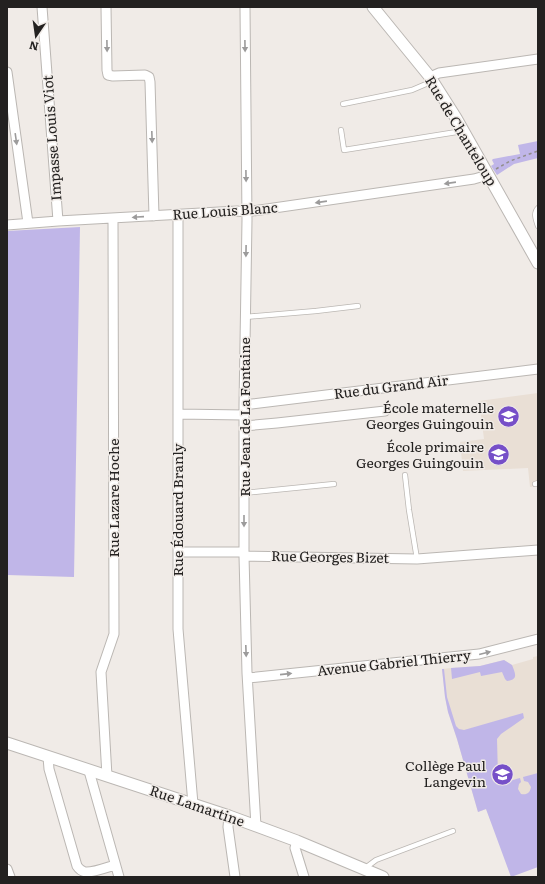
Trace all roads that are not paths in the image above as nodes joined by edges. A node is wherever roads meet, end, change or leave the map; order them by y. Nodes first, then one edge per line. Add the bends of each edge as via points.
1 (42, 7) edge
2 (106, 7) edge
3 (244, 7) edge
4 (373, 7) edge
5 (538, 60) edge
6 (7, 72) edge
7 (432, 79) junction
8 (344, 104) dead end
9 (341, 130) dead end
10 (463, 131) junction
11 (488, 175) junction
12 (538, 208) edge
13 (246, 212) junction
14 (178, 215) junction
15 (154, 216) junction
16 (114, 218) junction
17 (58, 221) junction
18 (28, 223) junction
19 (7, 225) edge
20 (538, 226) edge
21 (535, 250) edge
22 (538, 263) edge
23 (358, 306) dead end
24 (245, 317) junction
25 (538, 369) edge
26 (244, 404) junction
27 (385, 411) dead end
28 (178, 414) junction
29 (244, 415) junction
30 (244, 426) junction
31 (405, 475) dead end
32 (334, 484) dead end
33 (244, 493) junction
34 (538, 550) edge
35 (178, 552) junction
36 (244, 554) junction
37 (417, 559) junction
38 (538, 639) edge
39 (248, 678) junction
40 (7, 744) edge
41 (48, 757) junction
42 (89, 771) junction
43 (107, 776) junction
44 (194, 804) junction
45 (229, 816) junction
46 (256, 826) junction
47 (453, 831) dead end
48 (297, 841) junction
49 (115, 865) junction
50 (7, 869) edge
51 (364, 869) junction
52 (10, 877) edge
53 (119, 877) edge
54 (235, 877) edge
55 (304, 877) edge
56 (383, 877) edge

1 - 17 street, Impasse Louis Viot
2 -> 15 street via 108,75 149,77
3 -> 13 street, Rue Jean de La Fontaine
4 - 7 street, Rue de Chanteloup
5 - 7 street via 439,73
6 -> 18 street
7 - 8 lane via 412,90
7 - 10 street, Rue de Chanteloup
9 - 10 lane via 344,150
10 - 11 street, Rue de Chanteloup
11 -> 13 street, Rue Louis Blanc via 474,180
11 - 21 street, Rue de Chanteloup
12 - 20 lane via 535,215
13 - 14 street, Rue Louis Blanc
13 -> 24 street, Rue Jean de La Fontaine
14 - 15 street, Rue Louis Blanc
14 - 28 street, Rue Édouard Branly
15 -> 16 street, Rue Louis Blanc
16 - 17 street, Rue Louis Blanc
16 - 43 street, Rue Lazare Hoche via 114,634 101,672
17 - 18 street, Rue Louis Blanc
18 - 19 street, Rue Louis Blanc
21 - 22 street, Rue de Chanteloup
23 - 24 lane
24 - 26 street, Rue Jean de La Fontaine
25 - 26 street, Rue du Grand Air
26 - 29 street, Rue Jean de La Fontaine
27 - 30 street
28 - 29 street
28 - 35 street, Rue Édouard Branly
29 - 30 street, Rue Jean de La Fontaine
30 - 33 street, Rue Jean de La Fontaine
31 - 37 lane
32 - 33 lane
33 -> 36 street, Rue Jean de La Fontaine
34 - 37 street, Rue Georges Bizet
35 - 36 street, Rue Georges Bizet
35 - 44 street, Rue Édouard Branly via 178,629
36 - 37 street, Rue Georges Bizet
36 -> 39 street, Rue Jean de La Fontaine
39 -> 38 street, Avenue Gabriel Thierry via 479,654
39 - 46 street, Rue Jean de La Fontaine
40 - 41 street, Rue Lamartine
41 - 42 street, Rue Lamartine
41 - 49 street via 49,770 77,866 84,872
42 - 43 street, Rue Lamartine
42 - 49 street
43 - 44 street, Rue Lamartine
44 - 45 street, Rue Lamartine
45 - 46 street, Rue Lamartine
45 - 54 street via 228,827
46 - 48 street, Rue Lamartine
47 - 51 lane via 376,860
48 - 51 street, Rue Lamartine
48 - 55 street via 296,848
49 - 53 street
50 - 52 street
51 - 56 street, Rue Lamartine

